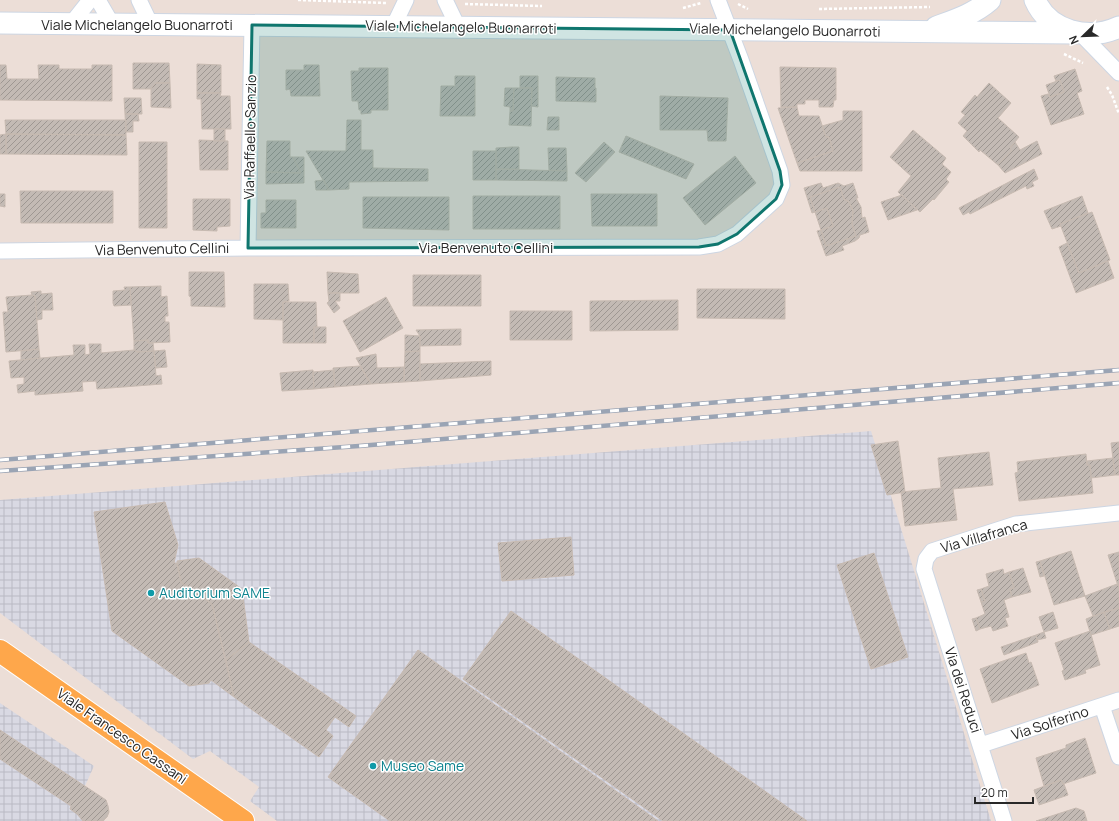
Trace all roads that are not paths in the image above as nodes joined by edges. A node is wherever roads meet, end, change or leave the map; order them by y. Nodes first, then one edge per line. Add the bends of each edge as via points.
1 (90, 0) edge
2 (98, 0) edge
3 (139, 0) edge
4 (990, 0) edge
5 (1035, 0) edge
6 (406, 2) edge
7 (446, 2) edge
8 (712, 2) edge
9 (0, 23) edge
10 (71, 24) junction
11 (112, 24) junction
12 (151, 25) junction
13 (252, 25) junction
14 (393, 27) junction
15 (458, 27) junction
16 (1119, 27) edge
17 (730, 30) junction
18 (922, 31) junction
19 (1079, 33) junction
20 (1119, 73) edge
21 (248, 248) junction
22 (0, 251) edge
23 (1119, 513) edge
24 (926, 559) joint
25 (0, 651) edge
26 (1119, 700) edge
27 (1102, 706) junction
28 (981, 745) junction
29 (1119, 757) edge
30 (243, 821) edge
31 (1004, 821) edge

1 - 10 street
2 - 11 street
3 - 12 street
4 - 18 main road, Viale Michelangelo Buonarroti via 959,19
5 - 19 main road via 1050,20 1065,29
6 - 14 street
7 - 15 street
8 - 17 street, Via Benvenuto Cellini
9 - 10 main road, Viale Michelangelo Buonarroti
10 - 11 main road, Viale Michelangelo Buonarroti
11 - 12 main road, Viale Michelangelo Buonarroti
12 - 13 main road, Viale Michelangelo Buonarroti
13 - 14 main road, Viale Michelangelo Buonarroti
13 - 21 street, Via Raffaello Sanzio
14 - 15 main road, Viale Michelangelo Buonarroti
15 - 17 main road, Viale Michelangelo Buonarroti
16 - 19 main road, Viale Michelangelo Buonarroti via 1098,34
17 - 18 main road, Viale Michelangelo Buonarroti
17 - 21 street, Via Benvenuto Cellini via 780,171 782,185 776,199 737,234 718,244 700,247
18 - 19 main road, Viale Michelangelo Buonarroti
19 - 20 street
21 - 22 street, Via Benvenuto Cellini
23 - 24 street, Via Villafranca via 1016,524 932,551
24 - 28 street, Via dei Reduci via 924,569
25 - 30 main road, Viale Francesco Cassani
26 - 27 street, Via Solferino
27 - 28 street, Via Solferino
27 - 29 street
28 - 31 street, Via dei Reduci

